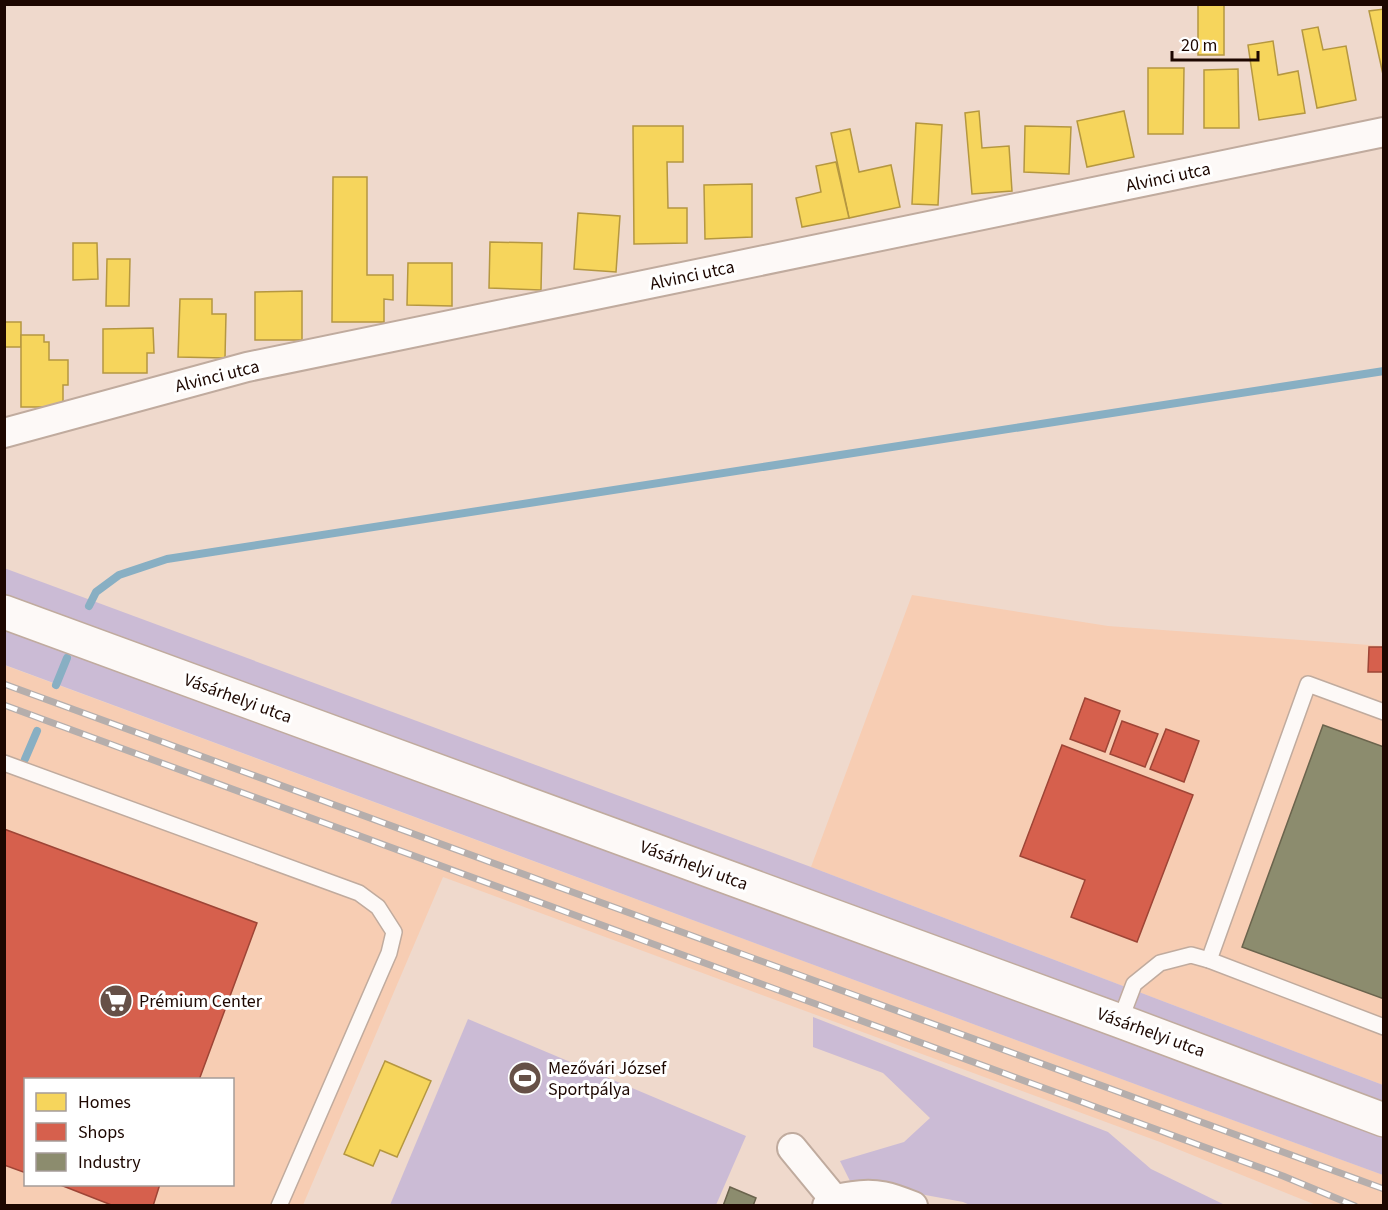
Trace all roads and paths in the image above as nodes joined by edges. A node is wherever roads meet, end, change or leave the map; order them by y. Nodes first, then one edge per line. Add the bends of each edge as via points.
1 (1383, 132) edge
2 (4, 433) edge
3 (4, 612) edge
4 (1383, 712) edge
5 (4, 763) edge
6 (1209, 960) junction
7 (1120, 1021) junction
8 (1383, 1027) edge
9 (1383, 1119) edge
10 (792, 1148) dead end
11 (831, 1202) edge
12 (279, 1206) edge
13 (913, 1206) edge

1 - 2 street, Alvinci utca via 247,367
3 - 7 street, Vásárhelyi utca
4 - 6 lane via 1308,684
5 - 12 lane via 359,893 378,908 394,932 389,953
6 - 7 lane via 1191,955 1160,963 1134,984
6 - 8 lane
7 - 9 street, Vásárhelyi utca
10 - 11 street
11 - 13 street via 867,1194

